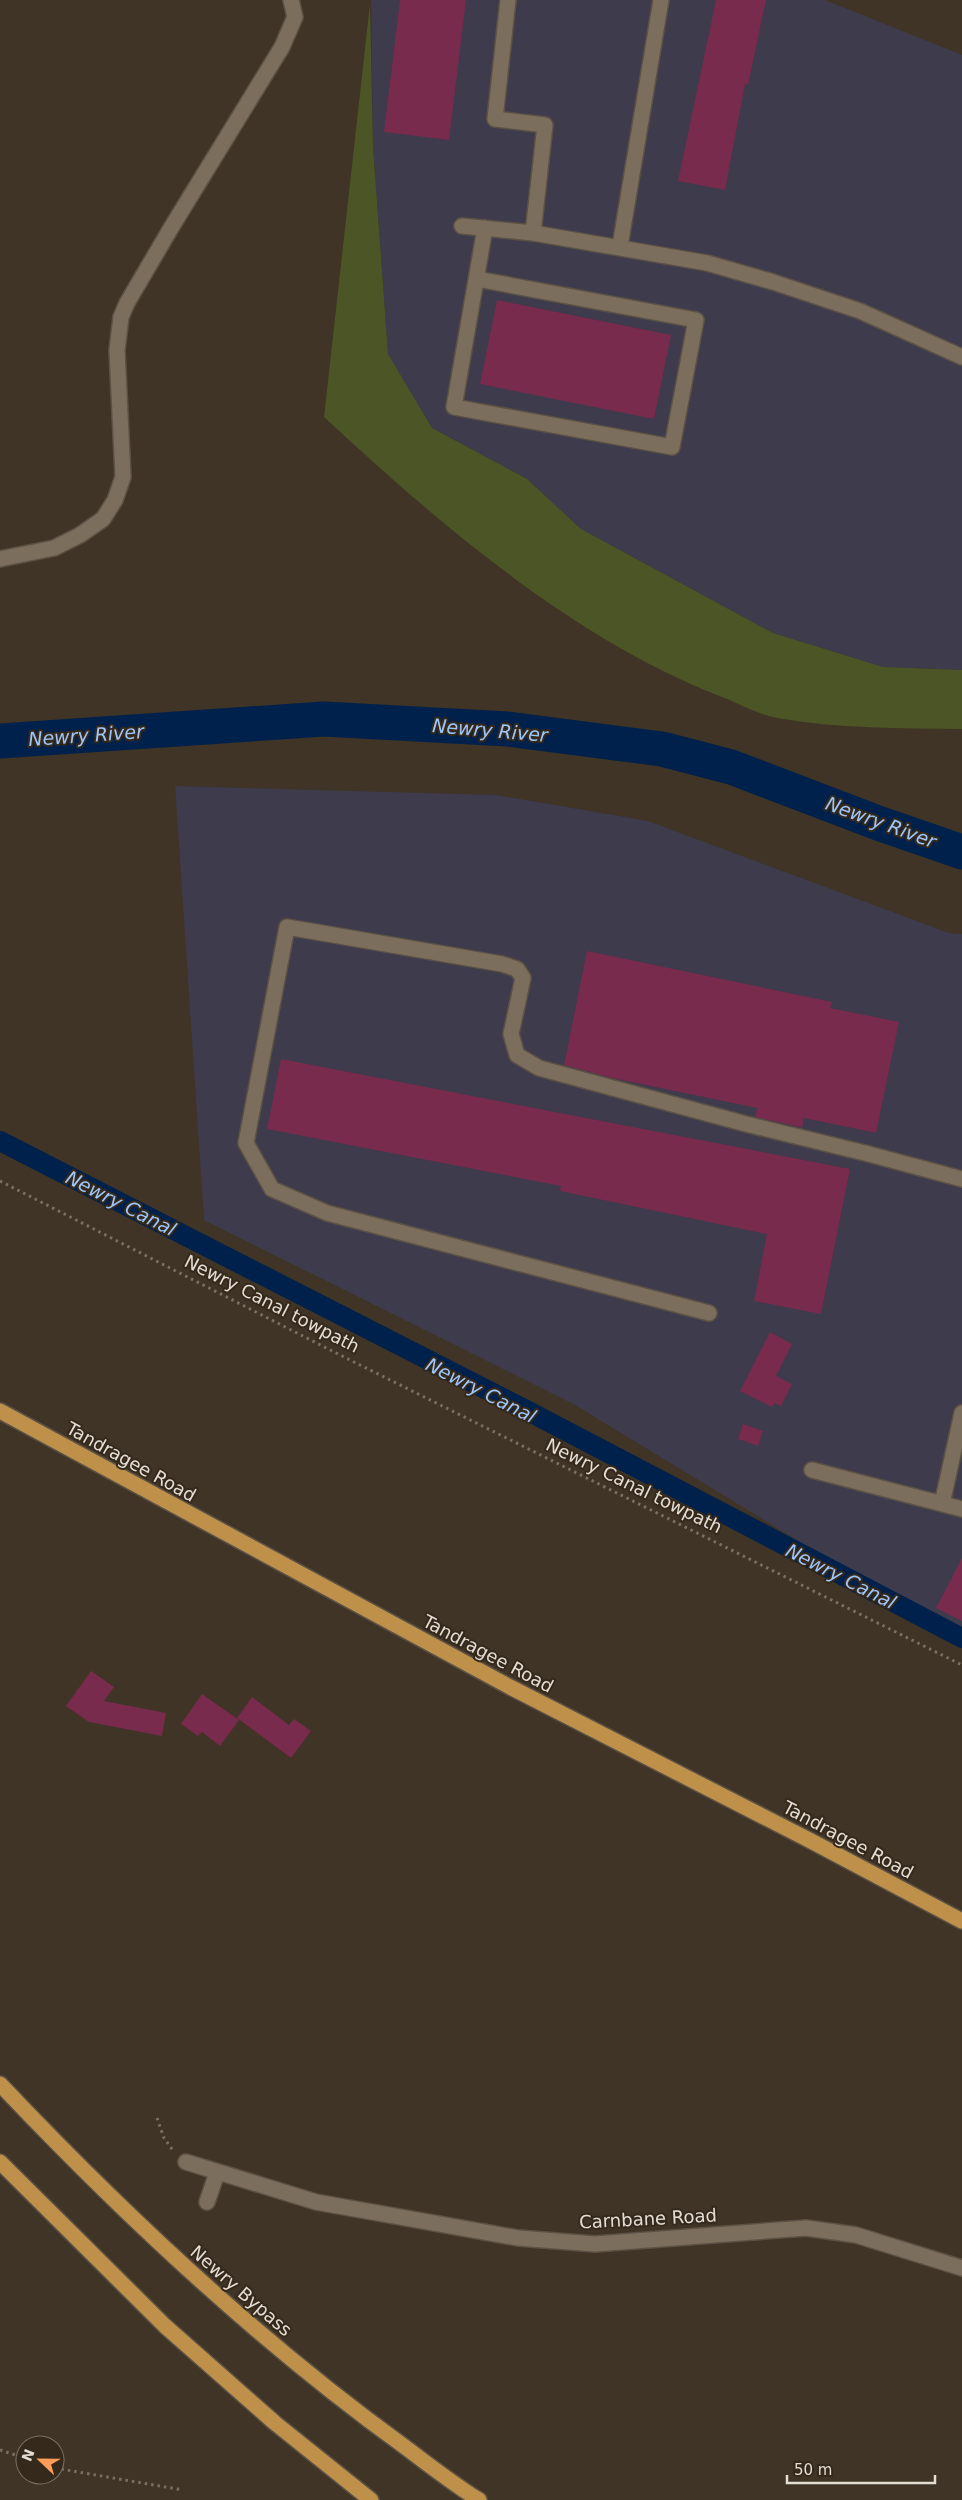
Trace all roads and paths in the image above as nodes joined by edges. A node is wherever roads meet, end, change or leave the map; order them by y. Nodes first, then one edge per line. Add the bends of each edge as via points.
1 (290, 0) edge
2 (508, 0) edge
3 (661, 0) edge
4 (462, 226) dead end
5 (485, 228) junction
6 (533, 233) junction
7 (620, 246) junction
8 (477, 279) junction
9 (962, 357) edge
10 (0, 559) edge
11 (962, 1179) edge
12 (0, 1181) edge
13 (710, 1312) dead end
14 (0, 1411) edge
15 (962, 1413) edge
16 (812, 1470) dead end
17 (942, 1504) junction
18 (962, 1509) edge
19 (962, 1665) edge
20 (962, 1922) edge
21 (0, 2084) edge
22 (157, 2118) dead end
23 (0, 2162) edge
24 (186, 2162) joint
25 (217, 2173) junction
26 (207, 2202) dead end
27 (962, 2268) edge
28 (0, 2450) edge
29 (15, 2455) edge
30 (65, 2470) edge
31 (183, 2490) dead end
32 (371, 2500) edge
33 (479, 2500) edge

1 - 10 street via 295,17 282,47 161,245 121,317 117,350 122,477 115,500 103,519 80,535 54,548
2 - 6 street via 495,119 545,125
3 - 7 street
4 - 5 street
5 - 6 street
5 - 8 street
6 - 7 street
7 - 9 street via 706,263 774,282 860,311
8 - 8 street via 454,407 672,447 696,320
11 - 13 street via 539,1068 517,1056 511,1034 522,978 516,969 286,927 246,1142 272,1189 327,1214
12 - 19 path, Newry Canal towpath via 340,1355
14 - 20 highway, Tandragee Road via 501,1683
15 - 17 street
16 - 17 street
17 - 18 street
21 - 33 highway, Newry Bypass via 158,2244 253,2327 338,2399
22 - 24 path via 173,2152
23 - 32 highway via 165,2326 275,2423
24 - 25 street, Carnbane Road
25 - 26 street
25 - 27 street, Carnbane Road via 316,2202 518,2238 595,2244 806,2228 856,2235
28 - 29 path
30 - 31 path

